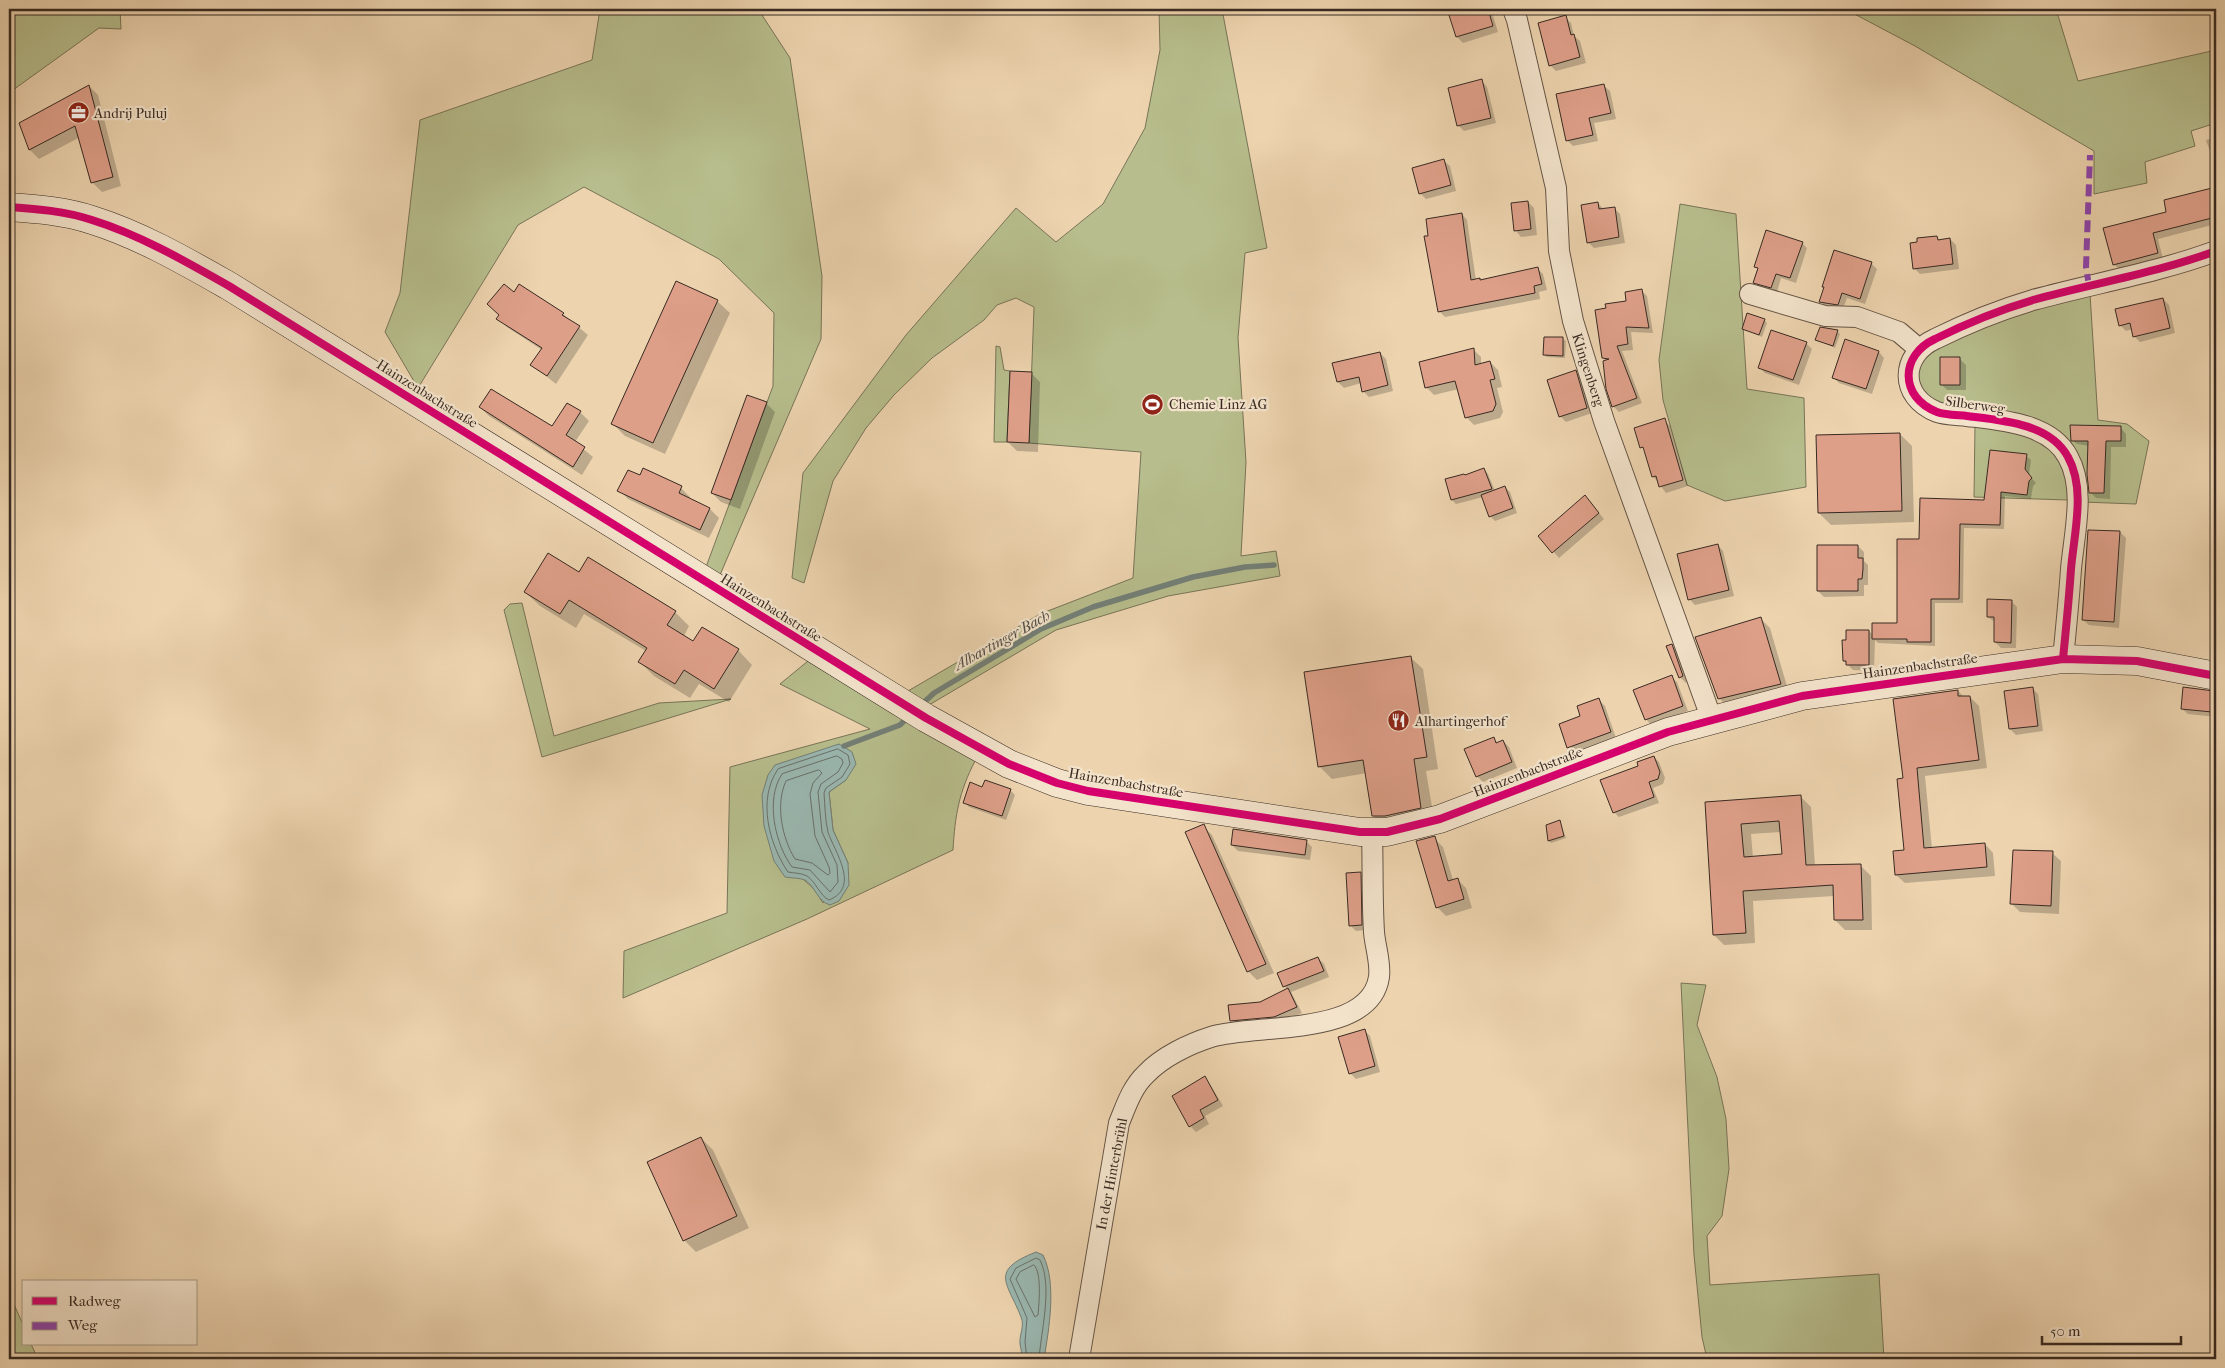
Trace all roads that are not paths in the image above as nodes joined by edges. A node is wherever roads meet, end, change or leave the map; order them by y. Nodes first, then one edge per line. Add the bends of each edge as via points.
1 (1513, 9) edge
2 (9, 207) edge
3 (2216, 251) edge
4 (1750, 294) dead end
5 (1919, 349) junction
6 (2063, 659) junction
7 (2216, 676) edge
8 (1712, 720) junction
9 (1372, 833) junction
10 (1079, 1359) edge

1 - 8 street, Klingenberg via 1556,188 1560,251 1573,321 1604,421
2 - 9 street, Hainzenbachstraße via 40,209 91,219 192,264 886,694 1016,767 1072,787
3 - 5 street via 2177,266 2033,300 1981,317 1923,344
4 - 5 street via 1825,316 1857,317 1898,332
5 - 6 street, Silberweg via 1908,370 1908,382 1914,395 1926,407 1938,413 2002,420 2027,427 2058,444 2068,457 2075,475 2077,502
6 - 7 street, Hainzenbachstraße via 2137,661
6 - 8 street, Hainzenbachstraße via 1802,696
8 - 9 street, Hainzenbachstraße via 1668,732 1440,819 1410,828
9 - 10 street, In der Hinterbrühl via 1374,930 1379,977 1366,1002 1359,1009 1322,1023 1242,1030 1211,1037 1170,1055 1146,1074 1131,1094 1119,1123

